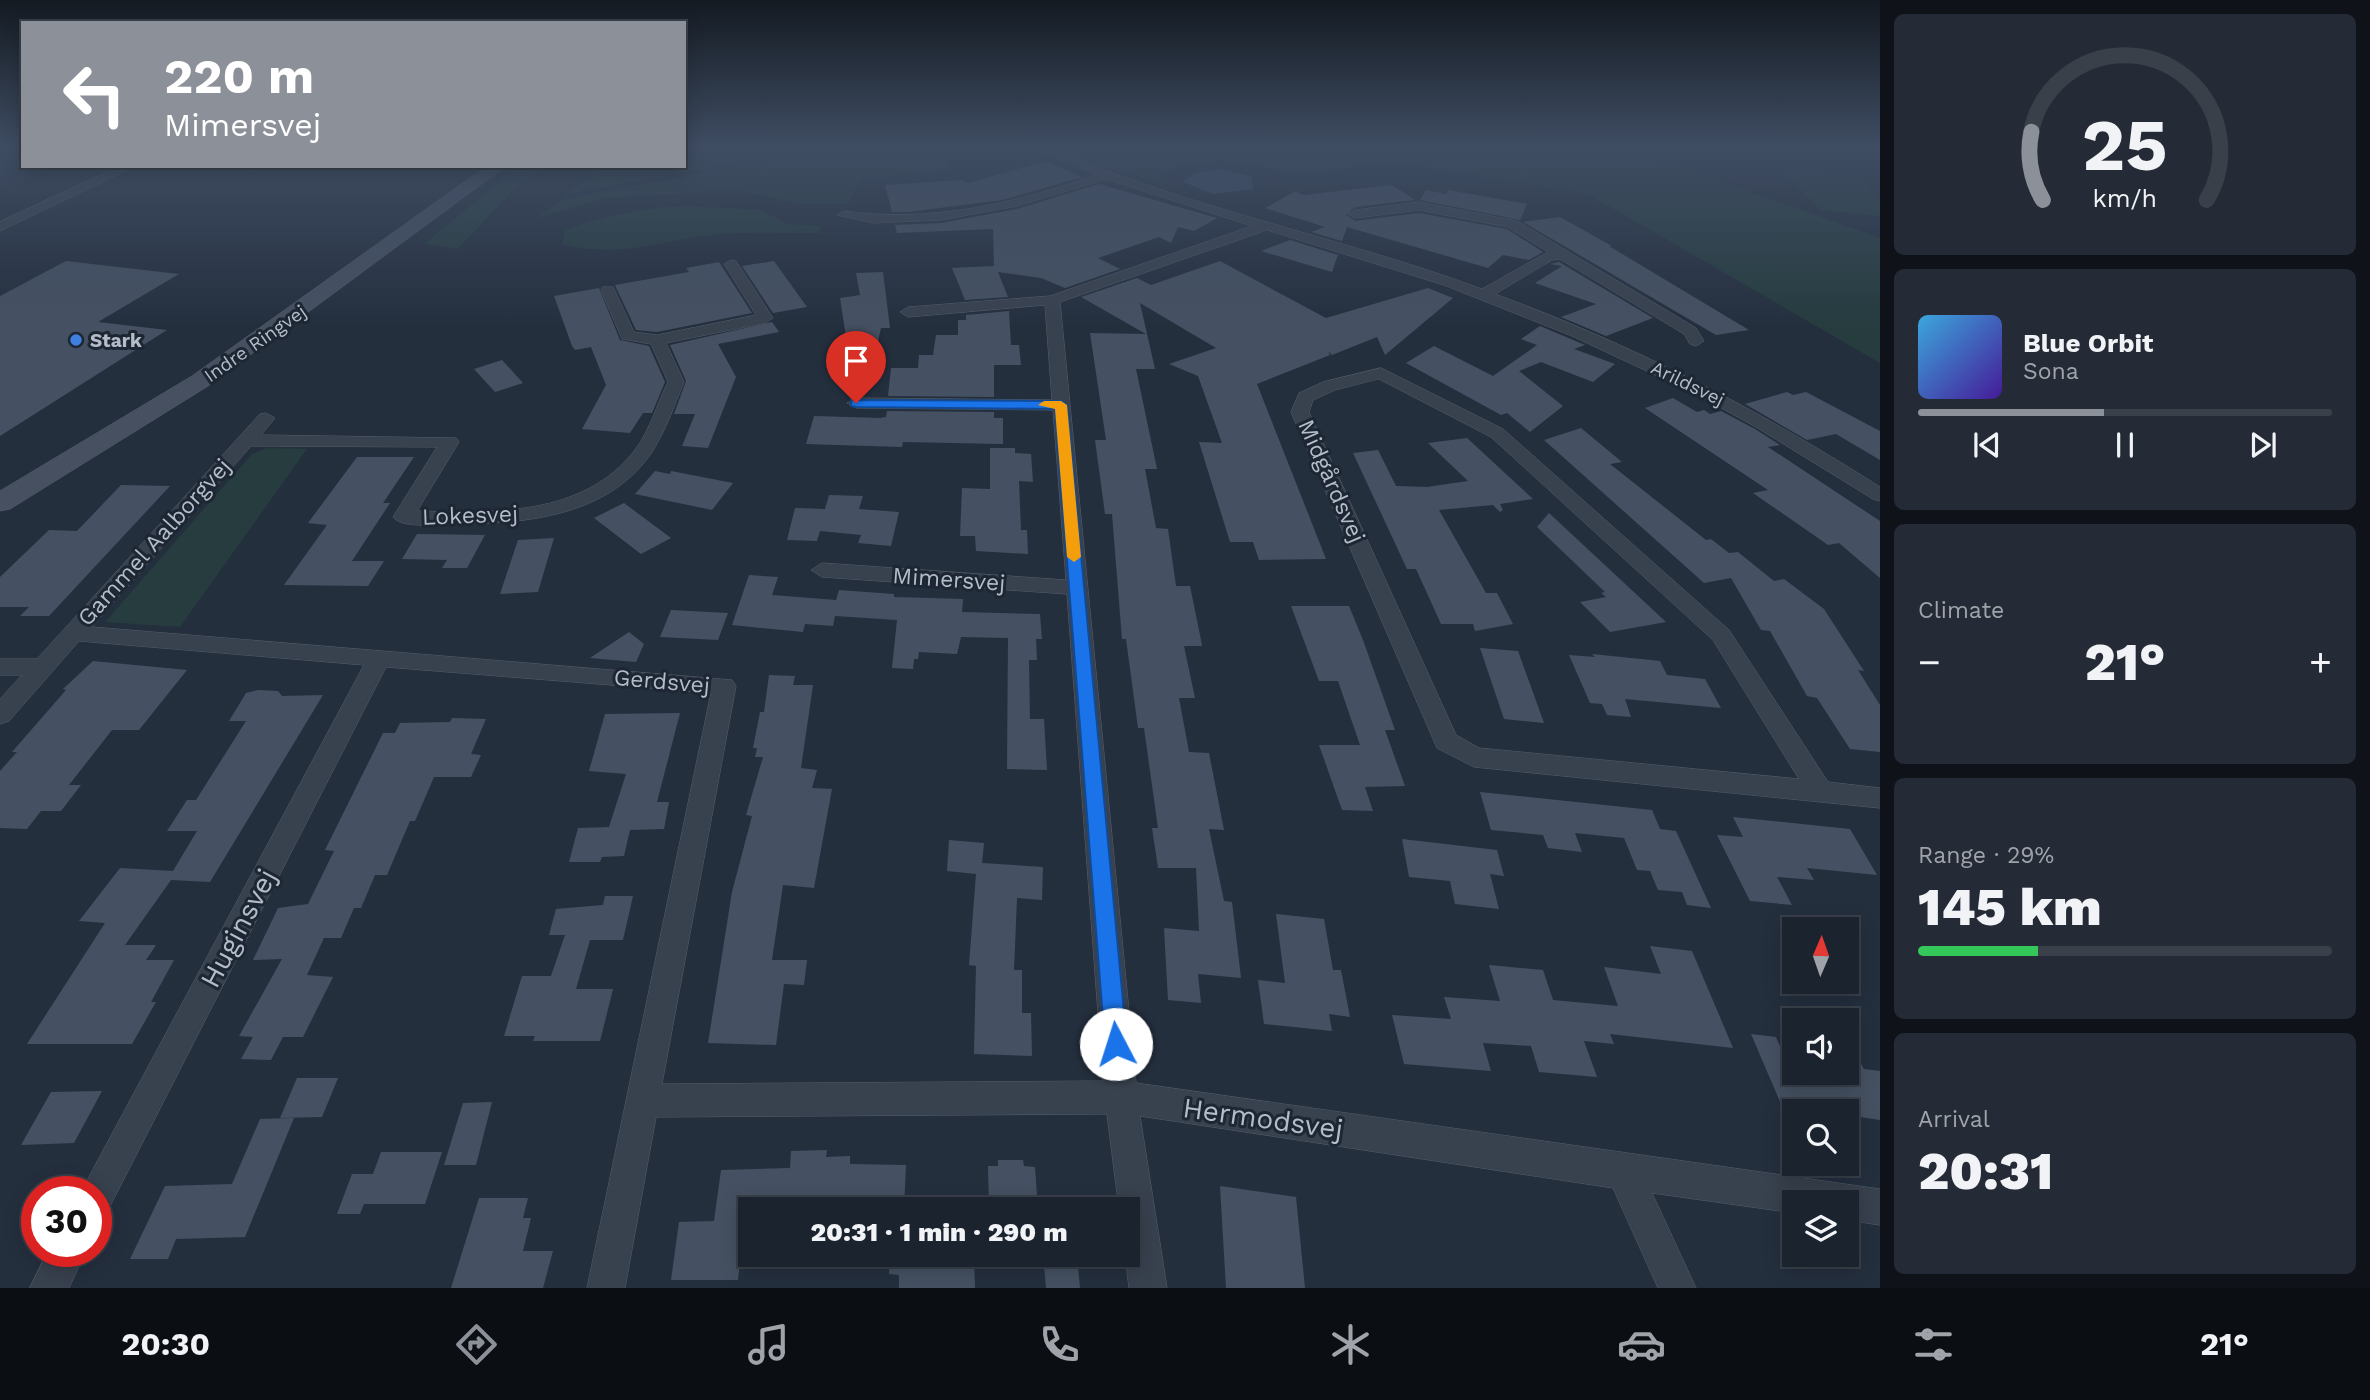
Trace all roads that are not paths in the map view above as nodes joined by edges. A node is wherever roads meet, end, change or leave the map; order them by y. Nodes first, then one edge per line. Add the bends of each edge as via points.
1 (45, 206) edge
2 (443, 206) edge
3 (1005, 206) edge
4 (1204, 206) edge
5 (1418, 206) edge
6 (1420, 206) edge
7 (1355, 214) dead end
8 (844, 215) dead end
9 (1266, 226) junction
10 (0, 227) edge
11 (1563, 254) junction
12 (731, 264) dead end
13 (608, 290) dead end
14 (1485, 294) junction
15 (1052, 300) junction
16 (908, 312) dead end
17 (657, 340) junction
18 (1696, 341) dead end
19 (856, 403) dead end
20 (1061, 405) junction
21 (266, 418) dead end
22 (246, 440) junction
23 (1880, 495) edge
24 (0, 503) edge
25 (822, 570) dead end
26 (1076, 588) junction
27 (72, 633) junction
28 (379, 658) junction
29 (0, 667) edge
30 (42, 667) junction
31 (0, 715) edge
32 (1821, 793) junction
33 (1880, 798) edge
34 (1121, 1097) junction
35 (642, 1101) junction
36 (1624, 1172) junction
37 (108, 1176) edge
38 (1880, 1207) edge
39 (60, 1267) edge
40 (49, 1288) edge
41 (606, 1288) edge
42 (1148, 1288) edge
43 (1677, 1288) edge

1 - 10 street
2 - 24 street, Indre Ringvej via 220,368
3 - 8 street via 915,218
4 - 9 street, Arildsvej
5 - 7 street, Arildsvej
6 - 11 street, Arildsvej via 1512,224
9 - 14 street, Arildsvej
9 - 15 street
11 - 14 street via 1548,256
11 - 18 street, Arildsvej via 1690,331
12 - 17 street via 765,318
13 - 17 street via 628,336
14 - 23 street, Arildsvej via 1549,318 1711,393
15 - 16 street
15 - 20 street
17 - 22 street, Lokesvej via 676,382 643,453 603,488 561,506 492,518 403,517 450,442
19 - 20 street
20 - 26 street
21 - 22 street, Gammel Aalborgvej
22 - 27 street, Gammel Aalborgvej
25 - 26 street, Mimersvej
26 - 34 street
27 - 28 street, Gerdsvej
27 - 30 street, Gammel Aalborgvej
28 - 35 street, Gerdsvej via 724,686
28 - 37 street, Huginsvej
29 - 30 street
30 - 31 street, Gammel Aalborgvej
32 - 32 street, Midgårdsvej via 1721,635 1497,433 1381,373 1305,397 1300,412 1446,741 1474,757
32 - 33 street, Midgårdsvej
34 - 35 street, Hermodsvej
34 - 36 street, Hermodsvej
34 - 42 street
35 - 41 street, Gerdsvej
36 - 38 street, Hermodsvej
36 - 43 street
39 - 40 street

